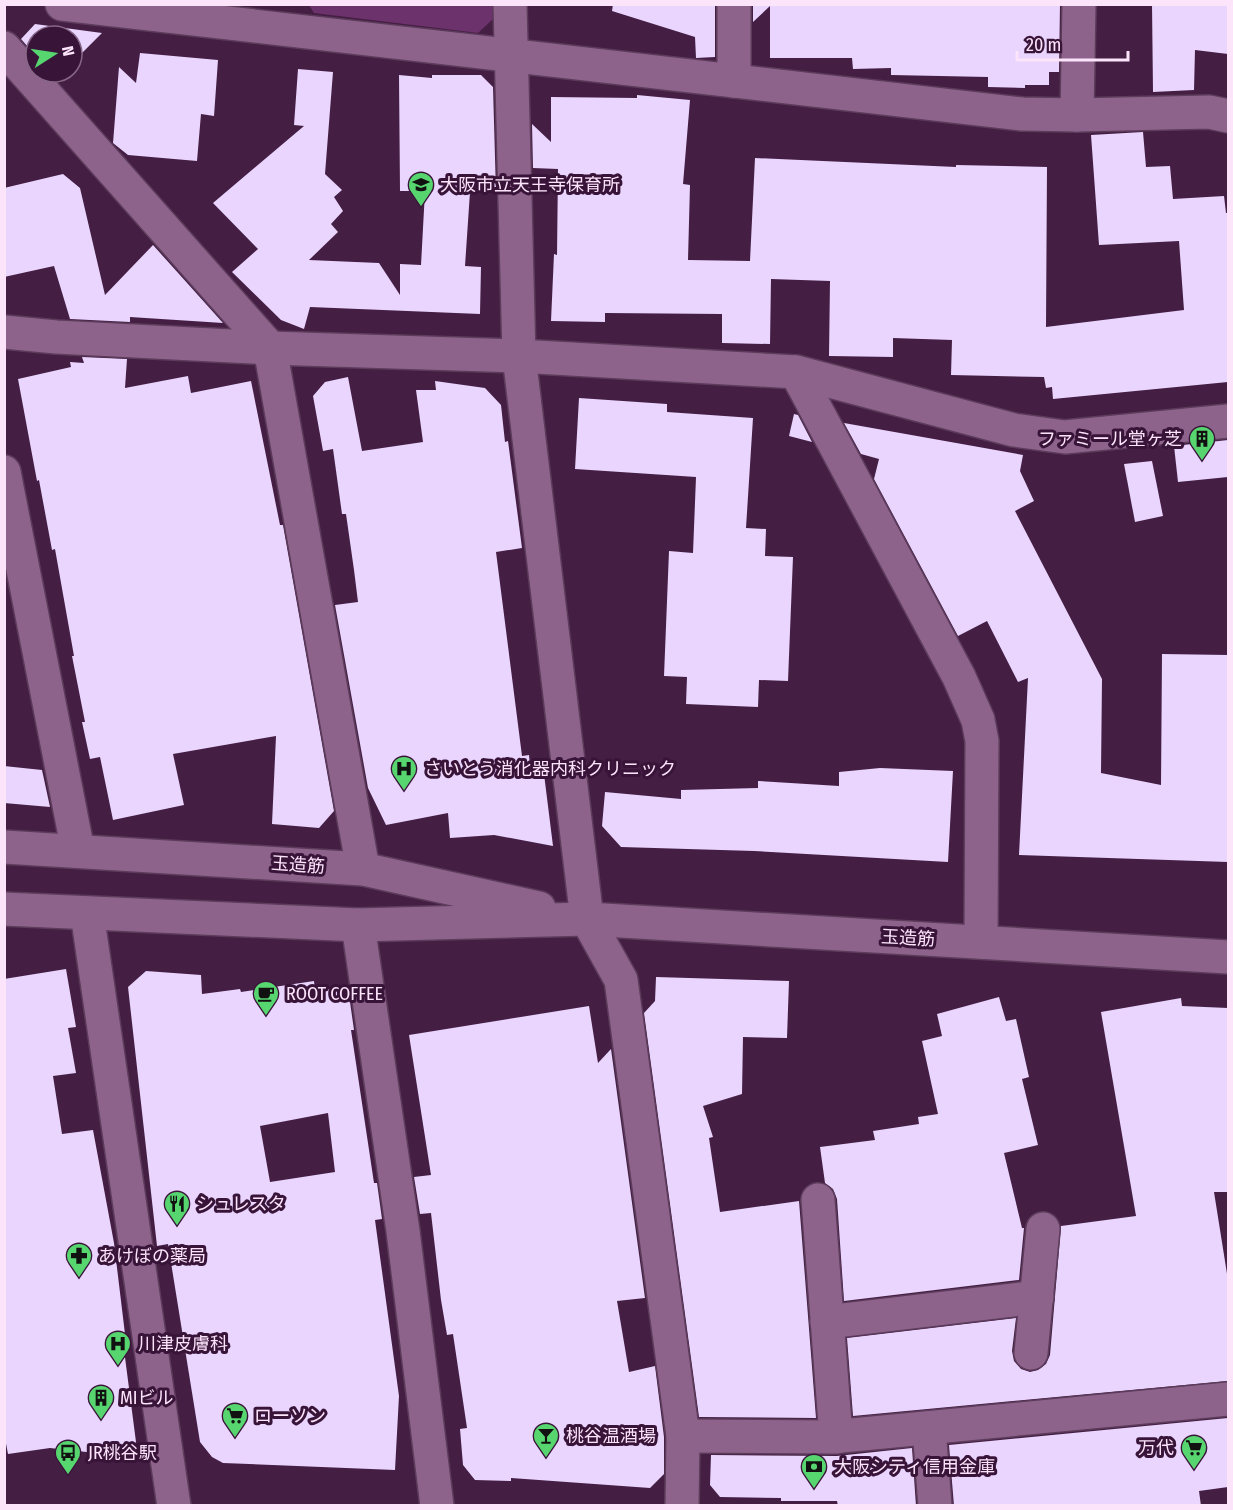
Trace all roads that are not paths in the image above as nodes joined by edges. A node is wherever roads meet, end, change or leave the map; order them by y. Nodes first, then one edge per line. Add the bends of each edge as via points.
1 (62, 4) edge
2 (510, 4) edge
3 (735, 4) edge
4 (1078, 4) edge
5 (285, 17) edge
6 (4, 48) edge
7 (512, 55) junction
8 (734, 81) junction
9 (1077, 115) junction
10 (1228, 116) edge
11 (4, 332) edge
12 (270, 348) junction
13 (519, 356) junction
14 (796, 372) junction
15 (1228, 421) edge
16 (4, 472) edge
17 (4, 848) edge
18 (78, 851) junction
19 (363, 869) junction
20 (4, 909) edge
21 (87, 913) junction
22 (587, 920) junction
23 (358, 925) junction
24 (981, 942) junction
25 (1228, 957) edge
26 (818, 1200) dead end
27 (1043, 1229) dead end
28 (1037, 1297) junction
29 (827, 1323) junction
30 (1031, 1353) dead end
31 (1228, 1399) edge
32 (929, 1428) junction
33 (683, 1436) junction
34 (836, 1437) junction
35 (174, 1506) edge
36 (437, 1506) edge
37 (682, 1506) edge
38 (935, 1506) edge

1 - 5 street
2 - 7 street
3 - 8 street
4 - 9 street
5 - 7 street
6 - 12 street
7 - 8 street
7 - 13 street
8 - 9 street via 1022,114
9 - 10 street via 1209,112
11 - 12 street
12 - 13 street
12 - 19 street
13 - 14 street
13 - 22 street
14 - 15 street via 1014,430 1065,437
14 - 24 street via 959,677 978,720 982,741
16 - 18 street
17 - 18 street, 玉造筋
18 - 19 street, 玉造筋
19 - 22 street, 玉造筋
20 - 21 street, 玉造筋
21 - 23 street, 玉造筋
21 - 35 street
22 - 23 street, 玉造筋
22 - 24 street, 玉造筋
22 - 33 street via 621,980
23 - 36 street via 403,1231
24 - 25 street, 玉造筋
26 - 29 street
27 - 28 street
28 - 29 street
28 - 30 street
29 - 34 street
31 - 32 street
32 - 34 street
32 - 38 street
33 - 34 street
33 - 37 street

